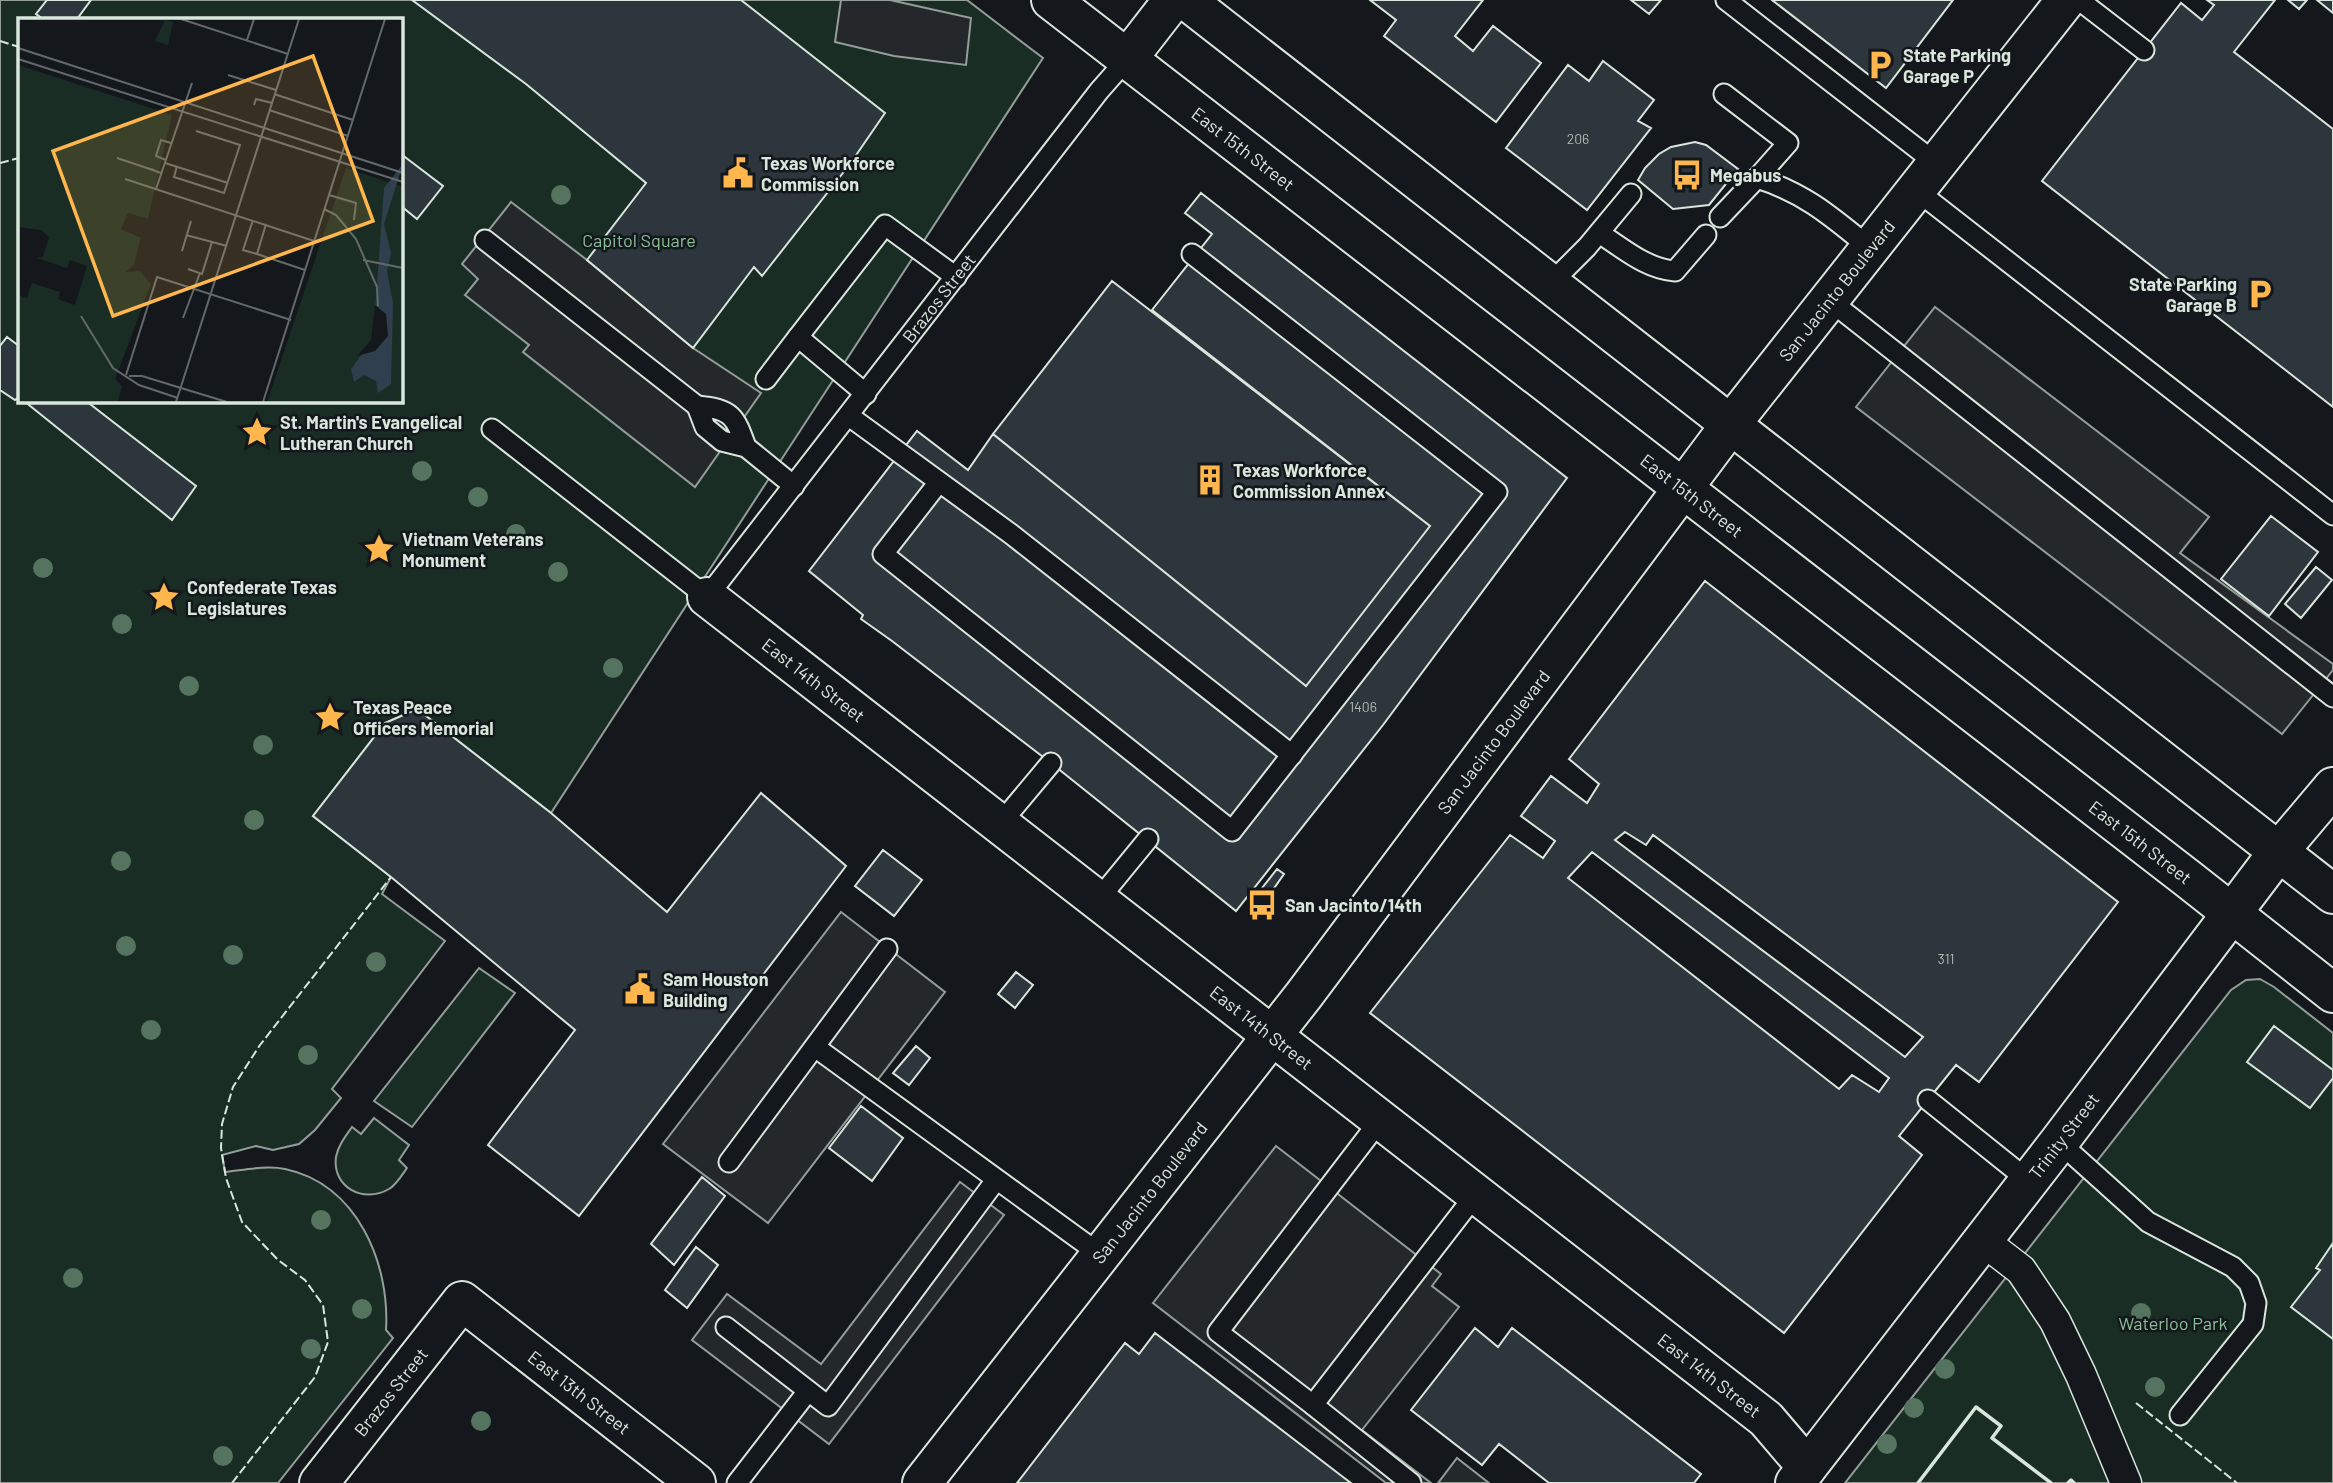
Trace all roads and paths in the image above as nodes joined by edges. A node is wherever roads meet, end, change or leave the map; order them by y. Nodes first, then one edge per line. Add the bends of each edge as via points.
1 (1051, 0) edge
2 (1173, 0) edge
3 (1186, 0) edge
4 (1726, 0) edge
5 (2066, 0) edge
6 (2079, 0) edge
7 (2144, 50) dead end
8 (1128, 58) junction
9 (1724, 94) dead end
10 (1926, 177) junction
11 (1757, 178) junction
12 (1632, 194) dead end
13 (1720, 217) dead end
14 (1599, 233) junction
15 (1706, 235) dead end
16 (485, 240) dead end
17 (1870, 248) junction
18 (1192, 254) dead end
19 (956, 277) junction
20 (1550, 283) junction
21 (1829, 300) junction
22 (798, 337) junction
23 (766, 379) dead end
24 (866, 394) junction
25 (849, 416) junction
26 (1731, 424) junction
27 (492, 429) dead end
28 (939, 482) junction
29 (794, 486) junction
30 (1682, 488) junction
31 (2333, 515) edge
32 (708, 597) junction
33 (2333, 697) edge
34 (1292, 755) junction
35 (1051, 763) dead end
36 (2333, 787) edge
37 (1000, 824) junction
38 (1148, 839) dead end
39 (2279, 852) junction
40 (2333, 894) edge
41 (1098, 900) junction
42 (2233, 914) junction
43 (887, 949) dead end
44 (2333, 993) edge
45 (1272, 1035) junction
46 (815, 1047) junction
47 (1928, 1100) dead end
48 (1381, 1119) junction
49 (2059, 1142) junction
50 (729, 1161) dead end
51 (996, 1180) junction
52 (2029, 1181) junction
53 (1476, 1194) junction
54 (1982, 1240) junction
55 (1101, 1255) junction
56 (462, 1301) joint
57 (726, 1326) dead end
58 (808, 1391) junction
59 (1313, 1405) junction
60 (2180, 1415) dead end
61 (1801, 1475) edge
62 (319, 1483) edge
63 (696, 1483) edge
64 (737, 1483) edge
65 (922, 1483) edge
66 (1410, 1483) edge
67 (2126, 1483) edge

1 - 8 main road, East 15th Street
2 - 8 main road, Brazos Street
3 - 20 main road
4 - 10 lane
5 - 10 main road, San Jacinto Boulevard
6 - 7 lane
8 - 19 lane, Brazos Street
8 - 30 main road, East 15th Street
9 - 11 lane via 1788,143
10 - 17 main road, San Jacinto Boulevard
10 - 31 lane
11 - 13 lane
11 - 17 lane via 1813,203
12 - 14 lane
14 - 15 lane via 1649,265 1675,271
14 - 20 lane
16 - 29 lane via 697,406 720,408 737,422 746,447
17 - 21 main road, San Jacinto Boulevard
18 - 34 lane via 1497,492
19 - 22 lane via 885,225
19 - 24 lane, Brazos Street
20 - 26 main road
21 - 26 main road, San Jacinto Boulevard
21 - 33 lane
22 - 23 lane
22 - 24 lane
24 - 25 lane, Brazos Street
25 - 28 lane
25 - 29 lane, Brazos Street
26 - 30 main road, San Jacinto Boulevard
26 - 39 main road
27 - 32 lane
28 - 34 lane
28 - 34 lane via 883,554 1232,831
29 - 32 lane, Brazos Street
30 - 42 main road, East 15th Street
30 - 45 main road, San Jacinto Boulevard
32 - 37 main road, East 14th Street
35 - 37 lane
36 - 39 main road, Trinity Street
37 - 41 main road, East 14th Street
38 - 41 lane
39 - 40 main road
39 - 42 main road, Trinity Street
41 - 45 main road, East 14th Street
42 - 44 main road, East 15th Street
42 - 49 main road, Trinity Street
43 - 46 lane
45 - 48 main road, East 14th Street
45 - 55 main road, San Jacinto Boulevard
46 - 50 lane
46 - 51 lane
47 - 52 lane
48 - 53 main road, East 14th Street
48 - 59 lane via 1218,1332
49 - 52 main road, Trinity Street
49 - 60 lane via 2148,1222 2233,1267 2249,1283 2256,1303 2253,1324
51 - 55 lane
51 - 58 lane via 828,1406
52 - 54 main road, Trinity Street
53 - 59 lane
53 - 61 main road, East 14th Street via 1766,1419
54 - 61 main road, Trinity Street
54 - 67 street via 2021,1270 2055,1321
55 - 65 main road, San Jacinto Boulevard
56 - 62 main road, Brazos Street
56 - 63 main road, East 13th Street
57 - 58 lane
58 - 64 lane
59 - 66 lane

